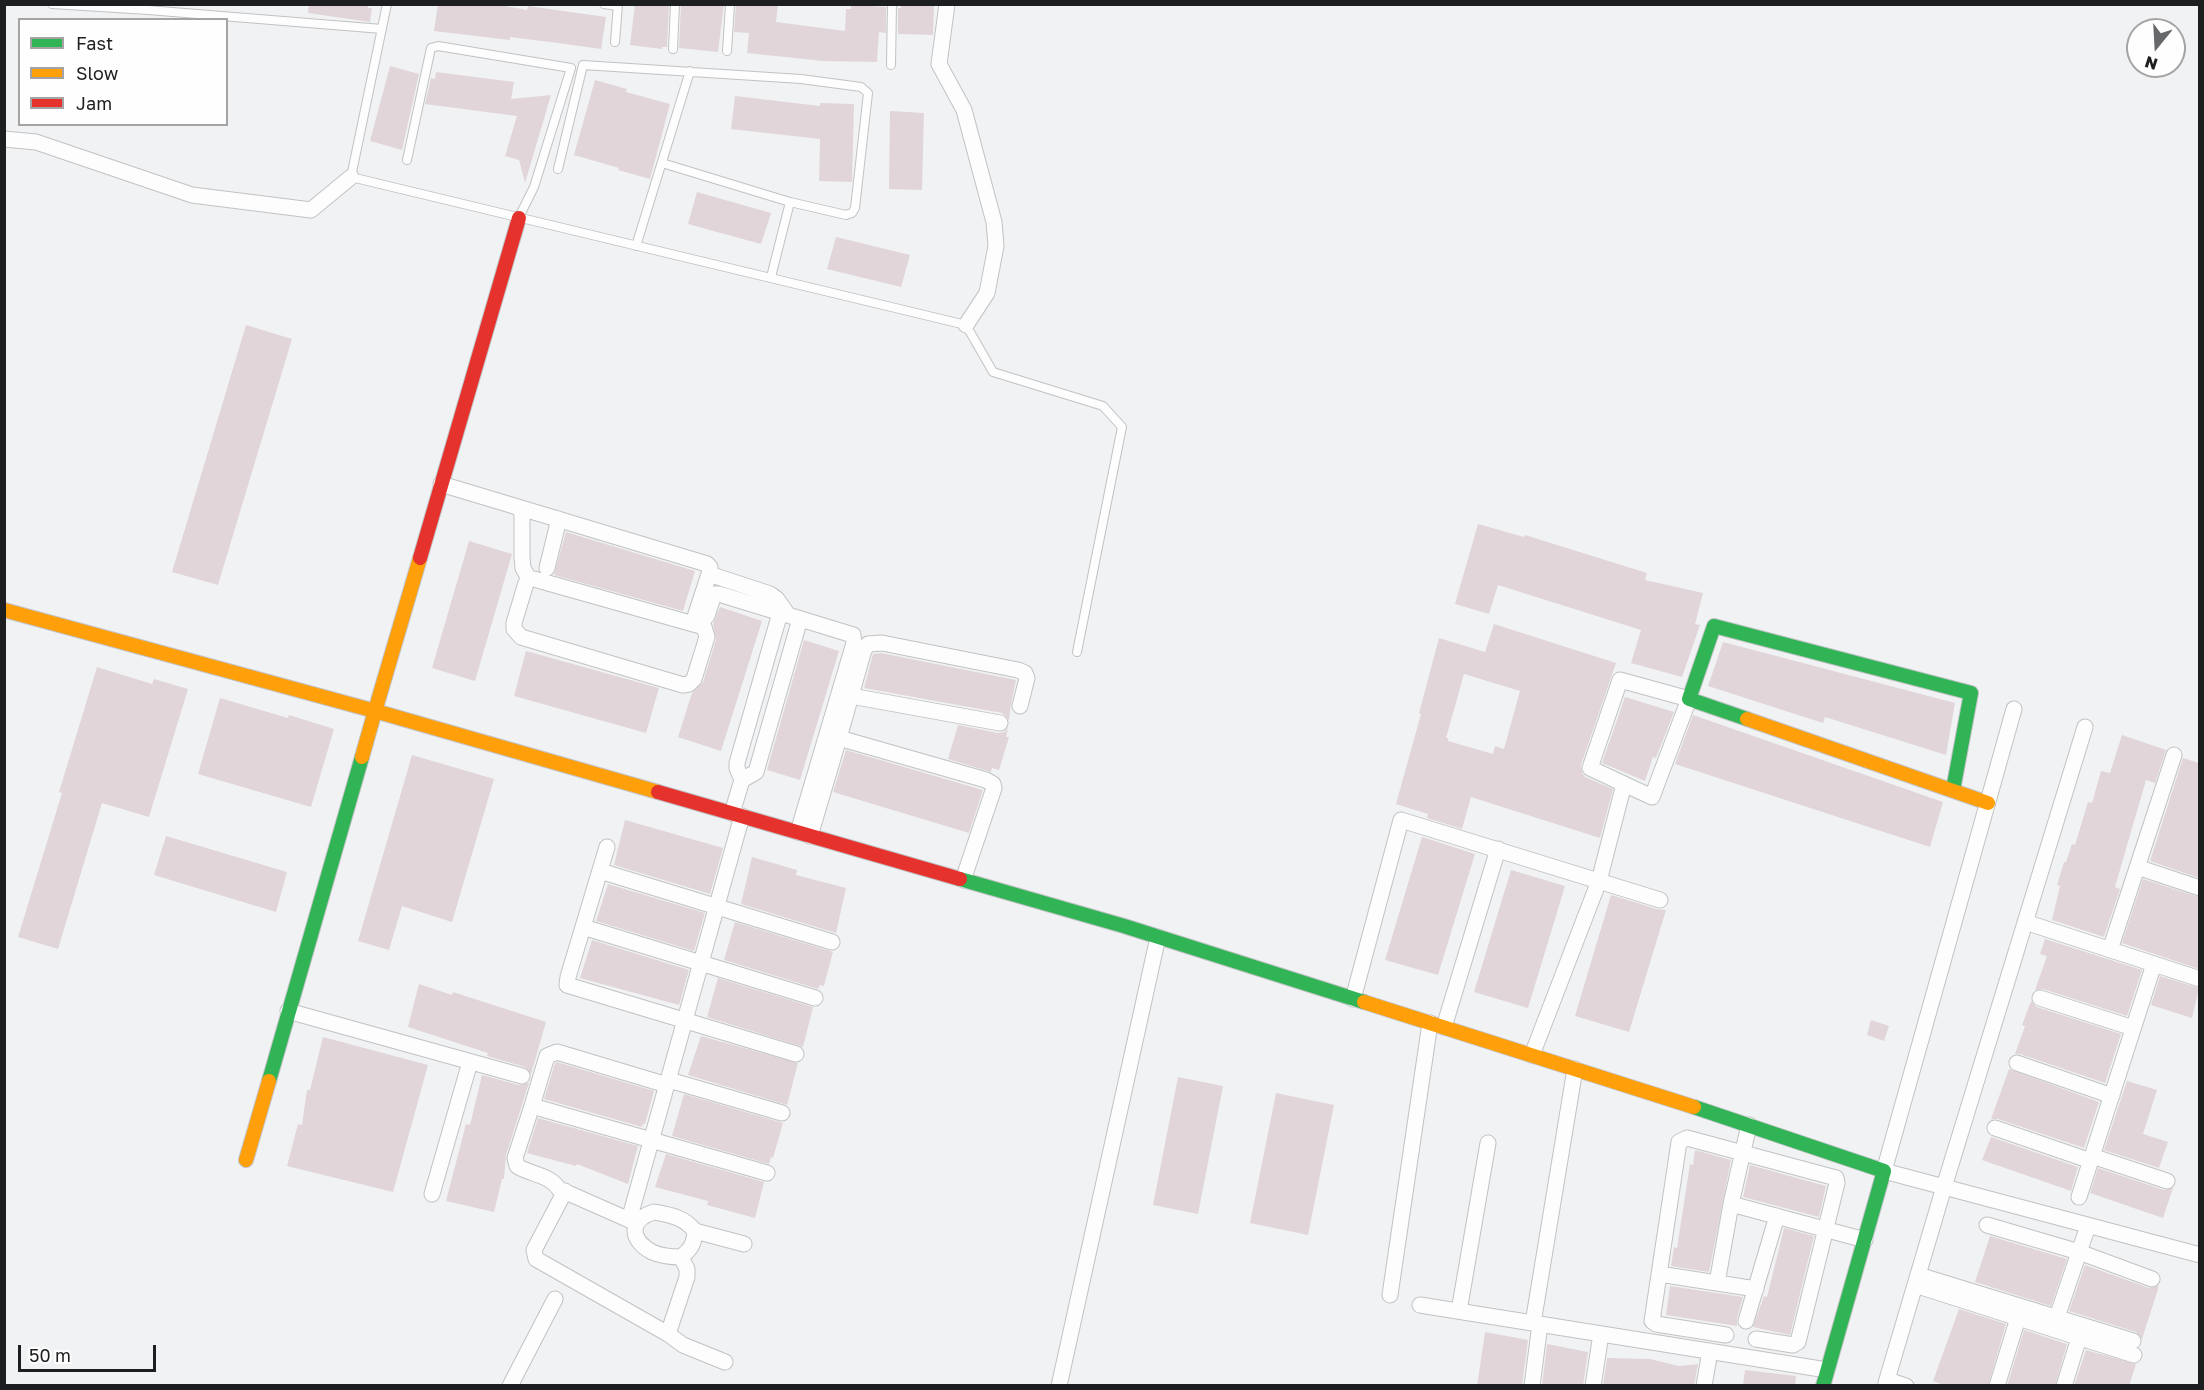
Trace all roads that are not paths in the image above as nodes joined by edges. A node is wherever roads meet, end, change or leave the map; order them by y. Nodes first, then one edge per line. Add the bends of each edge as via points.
1 (52, 4) edge
2 (387, 4) edge
3 (604, 4) edge
4 (675, 4) edge
5 (730, 4) edge
6 (892, 4) edge
7 (947, 4) edge
8 (617, 5) edge
9 (382, 30) junction
10 (615, 42) dead end
11 (673, 49) dead end
12 (728, 51) dead end
13 (891, 65) dead end
14 (690, 71) junction
15 (4, 139) edge
16 (407, 160) dead end
17 (662, 163) junction
18 (558, 169) dead end
19 (351, 177) junction
20 (790, 202) junction
21 (519, 218) junction
22 (636, 246) junction
23 (771, 278) junction
24 (966, 325) junction
25 (441, 484) junction
26 (520, 508) junction
27 (559, 519) junction
28 (547, 568) dead end
29 (709, 574) junction
30 (530, 579) junction
31 (4, 610) edge
32 (707, 616) dead end
33 (789, 616) junction
34 (693, 623) junction
35 (1077, 652) dead end
36 (851, 696) junction
37 (1689, 699) junction
38 (1020, 706) dead end
39 (2014, 709) dead end
40 (375, 711) junction
41 (1000, 723) dead end
42 (2085, 727) dead end
43 (839, 738) junction
44 (2174, 755) dead end
45 (742, 780) junction
46 (1624, 784) junction
47 (1953, 790) junction
48 (1988, 803) junction
49 (737, 815) junction
50 (804, 834) junction
51 (607, 847) dead end
52 (1498, 849) junction
53 (2137, 867) junction
54 (600, 871) junction
55 (963, 880) junction
56 (1599, 880) junction
57 (2199, 888) edge
58 (1660, 900) dead end
59 (717, 907) junction
60 (2025, 922) junction
61 (583, 927) junction
62 (1158, 937) junction
63 (832, 942) dead end
64 (2110, 950) junction
65 (701, 963) junction
66 (2154, 964) junction
67 (2199, 979) edge
68 (815, 998) dead end
69 (2040, 998) dead end
70 (1353, 999) junction
71 (288, 1011) junction
72 (685, 1021) junction
73 (1437, 1025) junction
74 (2133, 1028) junction
75 (796, 1054) dead end
76 (1532, 1055) junction
77 (470, 1062) junction
78 (2017, 1063) dead end
79 (1575, 1069) junction
80 (522, 1076) dead end
81 (668, 1082) junction
82 (2112, 1096) junction
83 (532, 1106) junction
84 (782, 1113) dead end
85 (1749, 1125) junction
86 (1995, 1128) dead end
87 (652, 1140) junction
88 (1488, 1143) dead end
89 (1742, 1153) junction
90 (2092, 1158) junction
91 (246, 1160) dead end
92 (1884, 1171) junction
93 (767, 1173) dead end
94 (2167, 1181) dead end
95 (1944, 1187) junction
96 (564, 1191) junction
97 (432, 1194) dead end
98 (2079, 1197) dead end
99 (1731, 1204) junction
100 (1777, 1216) junction
101 (632, 1221) junction
102 (1987, 1225) dead end
103 (2088, 1226) junction
104 (1826, 1229) junction
105 (695, 1231) junction
106 (1864, 1240) junction
107 (744, 1244) dead end
108 (2079, 1252) junction
109 (2199, 1255) edge
110 (681, 1257) junction
111 (1659, 1274) junction
112 (2152, 1279) dead end
113 (1917, 1280) junction
114 (1717, 1283) junction
115 (1756, 1289) junction
116 (1389, 1294) dead end
117 (555, 1299) dead end
118 (1420, 1305) dead end
119 (1459, 1311) junction
120 (2057, 1317) junction
121 (2019, 1318) junction
122 (1746, 1321) dead end
123 (1537, 1324) junction
124 (668, 1334) junction
125 (1601, 1334) junction
126 (1726, 1335) dead end
127 (2079, 1338) junction
128 (1756, 1339) dead end
129 (1710, 1352) junction
130 (725, 1362) dead end
131 (1827, 1370) junction
132 (510, 1386) edge
133 (1059, 1386) edge
134 (1532, 1386) edge
135 (1593, 1386) edge
136 (1704, 1386) edge
137 (1823, 1386) edge
138 (1906, 1386) edge
139 (1997, 1386) edge
140 (2064, 1386) edge

1 - 9 lane
2 - 9 lane
3 - 8 lane
4 - 11 lane
5 - 12 lane
6 - 13 lane
7 - 24 street via 939,64 964,110 994,222 996,246 987,293
8 - 10 lane
9 - 19 lane
14 - 17 lane
14 - 18 lane via 583,65
14 - 20 lane via 801,78 861,87 868,93 852,213 846,215
15 - 19 street via 36,142 192,195 311,210
16 - 21 lane via 431,48 570,68 534,187
17 - 20 lane
17 - 22 lane
19 - 21 lane
20 - 23 lane
21 - 22 lane
21 - 25 street
22 - 23 lane
23 - 24 lane
24 - 35 lane via 993,372 1103,406 1122,427
25 - 26 street
25 - 40 street
26 - 27 street
26 - 30 street via 523,568
27 - 28 street
27 - 29 street via 707,564
29 - 33 street via 770,594
29 - 34 street
30 - 34 street
30 - 34 street via 514,623 516,634 683,685 694,679 707,637 704,627
31 - 40 street
32 - 33 street via 716,594
33 - 45 street via 737,763
33 - 45 street via 756,772
33 - 50 street via 851,633 854,638
36 - 38 street via 864,650 868,644 882,643 1025,673
36 - 41 street
36 - 43 street
37 - 46 street via 1653,797
37 - 46 street via 1620,680 1590,768
37 - 47 street
37 - 47 street via 1714,626 1971,693
39 - 48 street
40 - 49 street
40 - 71 street
42 - 60 street
43 - 50 street
43 - 55 street via 993,784
44 - 53 street
45 - 49 street
46 - 56 street
47 - 48 street
48 - 92 street
49 - 50 street
49 - 59 street
50 - 55 street
51 - 54 street
52 - 56 street
52 - 70 street via 1401,820
52 - 73 street
53 - 57 street
53 - 64 street
54 - 59 street
54 - 61 street
55 - 62 street
56 - 58 street
56 - 76 street
59 - 63 street
59 - 65 street
60 - 64 street
60 - 95 street
61 - 65 street
61 - 72 street via 567,985
62 - 70 street
62 - 133 street
64 - 66 street
65 - 68 street
65 - 72 street
66 - 67 street
66 - 74 street
69 - 74 street
70 - 73 street
71 - 77 street
71 - 91 street
72 - 75 street
72 - 81 street
73 - 76 street
73 - 116 street
74 - 82 street
76 - 79 street
77 - 80 street
77 - 97 street
78 - 82 street
79 - 85 street
79 - 123 street
81 - 83 street via 556,1052 547,1056
81 - 84 street
81 - 87 street
82 - 90 street
83 - 87 street
83 - 96 street via 515,1163
85 - 89 street
85 - 92 street
86 - 90 street
87 - 93 street
87 - 101 street
88 - 119 street
89 - 99 street
89 - 104 street via 1836,1178
89 - 111 street via 1687,1138 1679,1142
90 - 94 street
90 - 98 street
92 - 95 street
92 - 106 street
95 - 103 street
95 - 113 street
96 - 101 street
96 - 124 street via 534,1250 536,1259
99 - 100 street
99 - 114 street
100 - 104 street
100 - 115 street
101 - 105 street via 654,1212 674,1216
101 - 110 street via 641,1244 654,1253
102 - 108 street
103 - 108 street
103 - 109 street
104 - 106 street
104 - 128 street via 1798,1342 1793,1345
105 - 107 street
105 - 110 street via 690,1249
106 - 131 street
108 - 112 street
108 - 120 street
110 - 124 street via 687,1277
111 - 114 street
111 - 126 street via 1652,1321
113 - 120 street
113 - 121 street
113 - 138 street via 1887,1382
114 - 115 street
115 - 122 street
117 - 132 street
118 - 119 street
119 - 123 street
120 - 127 street via 2133,1348
121 - 127 street
121 - 139 street
123 - 125 street
123 - 134 street
124 - 130 street via 683,1345
125 - 129 street
125 - 135 street
127 - 140 street
129 - 131 street
129 - 136 street
131 - 137 street

